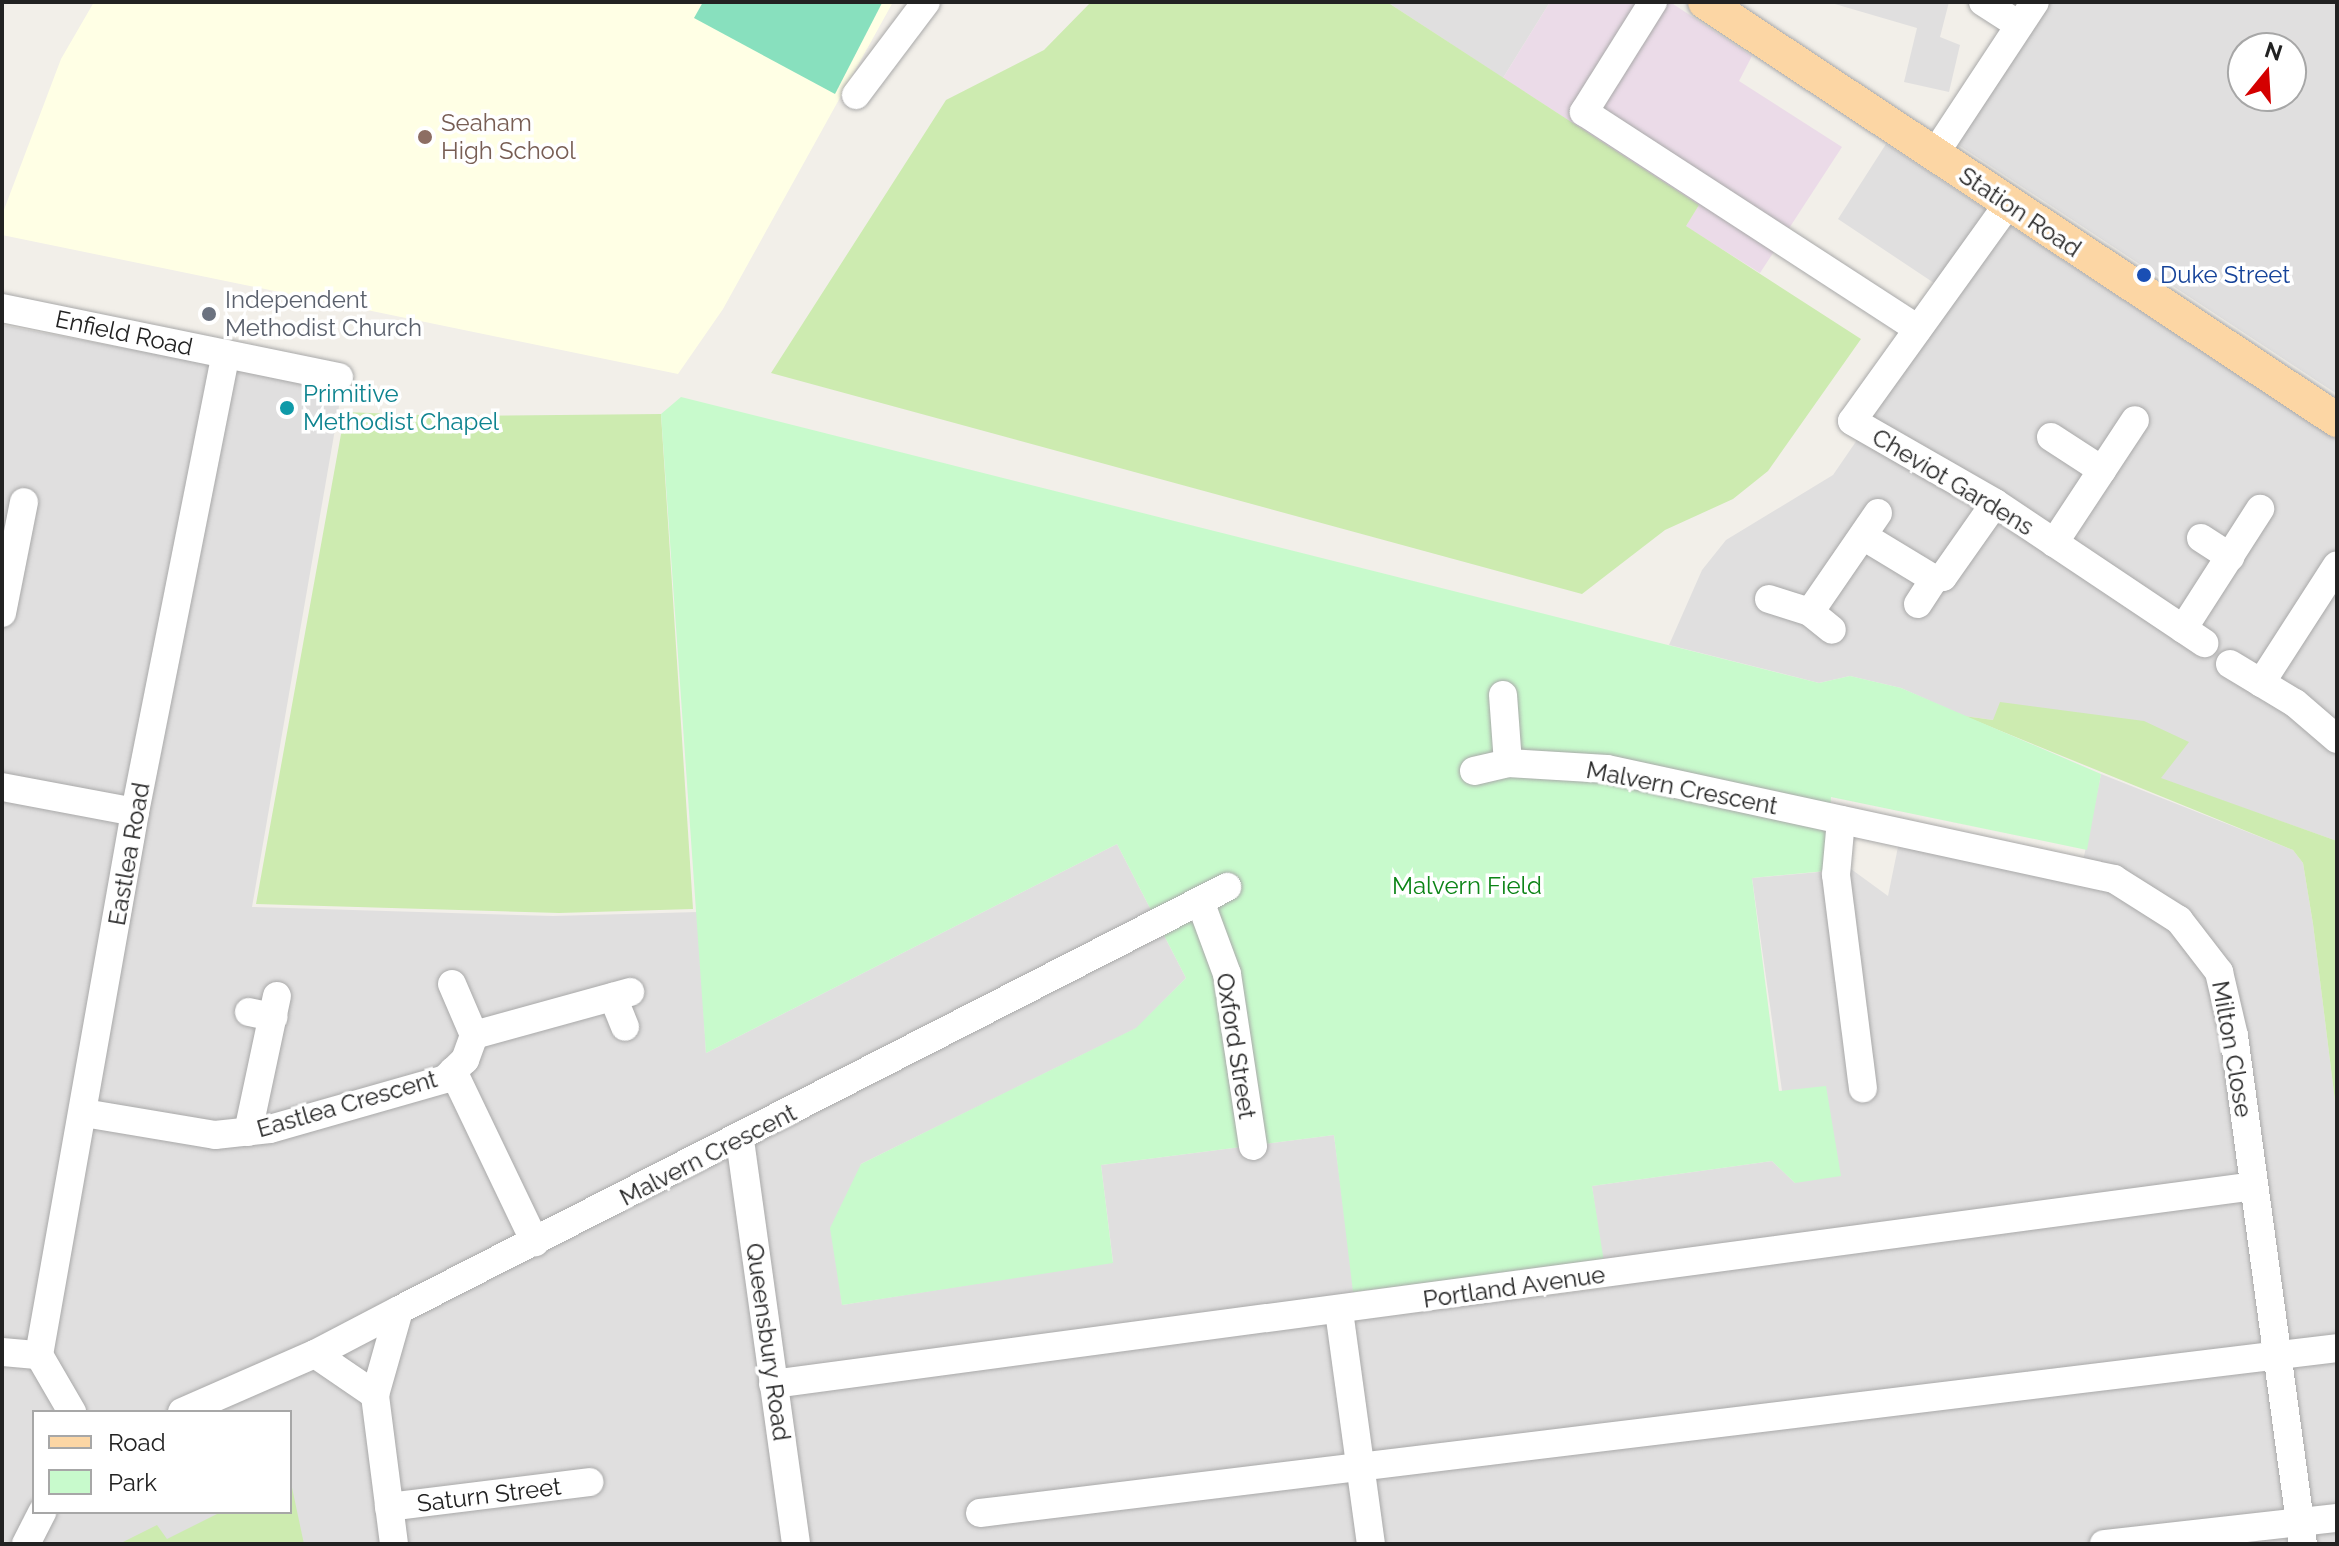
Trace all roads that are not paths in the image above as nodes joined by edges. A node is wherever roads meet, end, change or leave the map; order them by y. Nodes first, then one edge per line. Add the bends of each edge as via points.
1 (926, 2) edge
2 (1653, 2) edge
3 (1705, 2) edge
4 (1983, 2) edge
5 (2027, 14) edge
6 (856, 95) dead end
7 (1934, 155) junction
8 (2008, 204) junction
9 (2, 308) edge
10 (1918, 329) junction
11 (226, 354) junction
12 (339, 377) dead end
13 (2135, 420) dead end
14 (2337, 420) edge
15 (2051, 437) dead end
16 (2102, 470) junction
17 (24, 502) dead end
18 (1995, 503) junction
19 (2260, 509) dead end
20 (2201, 538) dead end
21 (2054, 543) junction
22 (2230, 557) junction
23 (2337, 565) edge
24 (1934, 579) junction
25 (1769, 599) dead end
26 (1918, 604) dead end
27 (1810, 612) junction
28 (2, 613) edge
29 (1832, 630) dead end
30 (2230, 664) dead end
31 (2261, 683) junction
32 (1503, 695) dead end
33 (2337, 739) edge
34 (1508, 763) junction
35 (1474, 771) dead end
36 (2, 787) edge
37 (135, 812) junction
38 (1841, 820) junction
39 (1227, 887) dead end
40 (1200, 901) junction
41 (452, 984) dead end
42 (266, 1008) dead end
43 (625, 1027) dead end
44 (474, 1035) junction
45 (453, 1071) junction
46 (1863, 1088) dead end
47 (84, 1113) junction
48 (248, 1132) junction
49 (740, 1140) junction
50 (1253, 1146) dead end
51 (2254, 1186) junction
52 (535, 1242) junction
53 (399, 1310) junction
54 (1339, 1311) junction
55 (2337, 1348) edge
56 (2, 1352) edge
57 (315, 1354) junction
58 (39, 1355) junction
59 (2277, 1356) junction
60 (773, 1384) junction
61 (375, 1395) junction
62 (71, 1410) edge
63 (187, 1410) edge
64 (1361, 1466) junction
65 (589, 1482) dead end
66 (389, 1507) junction
67 (980, 1513) dead end
68 (41, 1514) edge
69 (2337, 1518) edge
70 (2302, 1534) edge
71 (26, 1544) edge
72 (394, 1544) edge
73 (796, 1544) edge
74 (1371, 1544) edge
75 (2104, 1544) edge

1 - 6 street
2 - 10 street via 1584,112
3 - 7 main road, Station Road
4 - 5 street
5 - 7 street
7 - 8 main road, Station Road
8 - 10 street
8 - 14 main road, Station Road
9 - 11 street, Enfield Road
10 - 18 street, Cheviot Gardens via 1852,421
11 - 12 street, Enfield Road
11 - 37 street, Eastlea Road
13 - 16 street, Cheviot Gardens
15 - 16 street
16 - 21 street, Cheviot Gardens
17 - 28 street
18 - 21 street, Cheviot Gardens
18 - 24 street via 1951,571
19 - 22 street, Cheviot Gardens
20 - 22 street
21 - 22 street, Cheviot Gardens via 2193,636
23 - 31 street
24 - 26 street
24 - 27 street via 1870,524
25 - 27 street
27 - 29 street
30 - 31 street
31 - 33 street
32 - 34 street
34 - 35 street, Malvern Crescent
34 - 38 street, Malvern Crescent via 1607,769
36 - 37 street
37 - 47 street, Eastlea Road
38 - 46 street via 1836,875
38 - 51 street, Milton Close via 2114,879 2179,920 2219,972 2234,1036
39 - 40 street, Malvern Crescent
40 - 49 street, Malvern Crescent
40 - 50 street, Oxford Street via 1227,974
41 - 44 street
42 - 48 street
43 - 44 street via 621,994
44 - 45 street, Eastlea Crescent via 465,1060
45 - 48 street, Eastlea Crescent via 445,1079
45 - 52 street
47 - 48 street, Eastlea Crescent via 215,1135
47 - 58 street, Eastlea Road
49 - 52 street, Malvern Crescent
49 - 60 street, Queensbury Road
51 - 54 street, Portland Avenue
51 - 59 street, Milton Close
52 - 53 street, Malvern Crescent
53 - 57 street, Malvern Crescent
53 - 61 street
54 - 60 street, Portland Avenue
54 - 64 street
55 - 59 street
56 - 58 street
57 - 61 street
57 - 63 street, Malvern Crescent
58 - 62 street
59 - 64 street
59 - 70 street, Milton Close
60 - 73 street, Queensbury Road
61 - 66 street
64 - 67 street
64 - 74 street
65 - 66 street, Saturn Street
66 - 72 street
68 - 71 street
69 - 70 street
70 - 75 street

